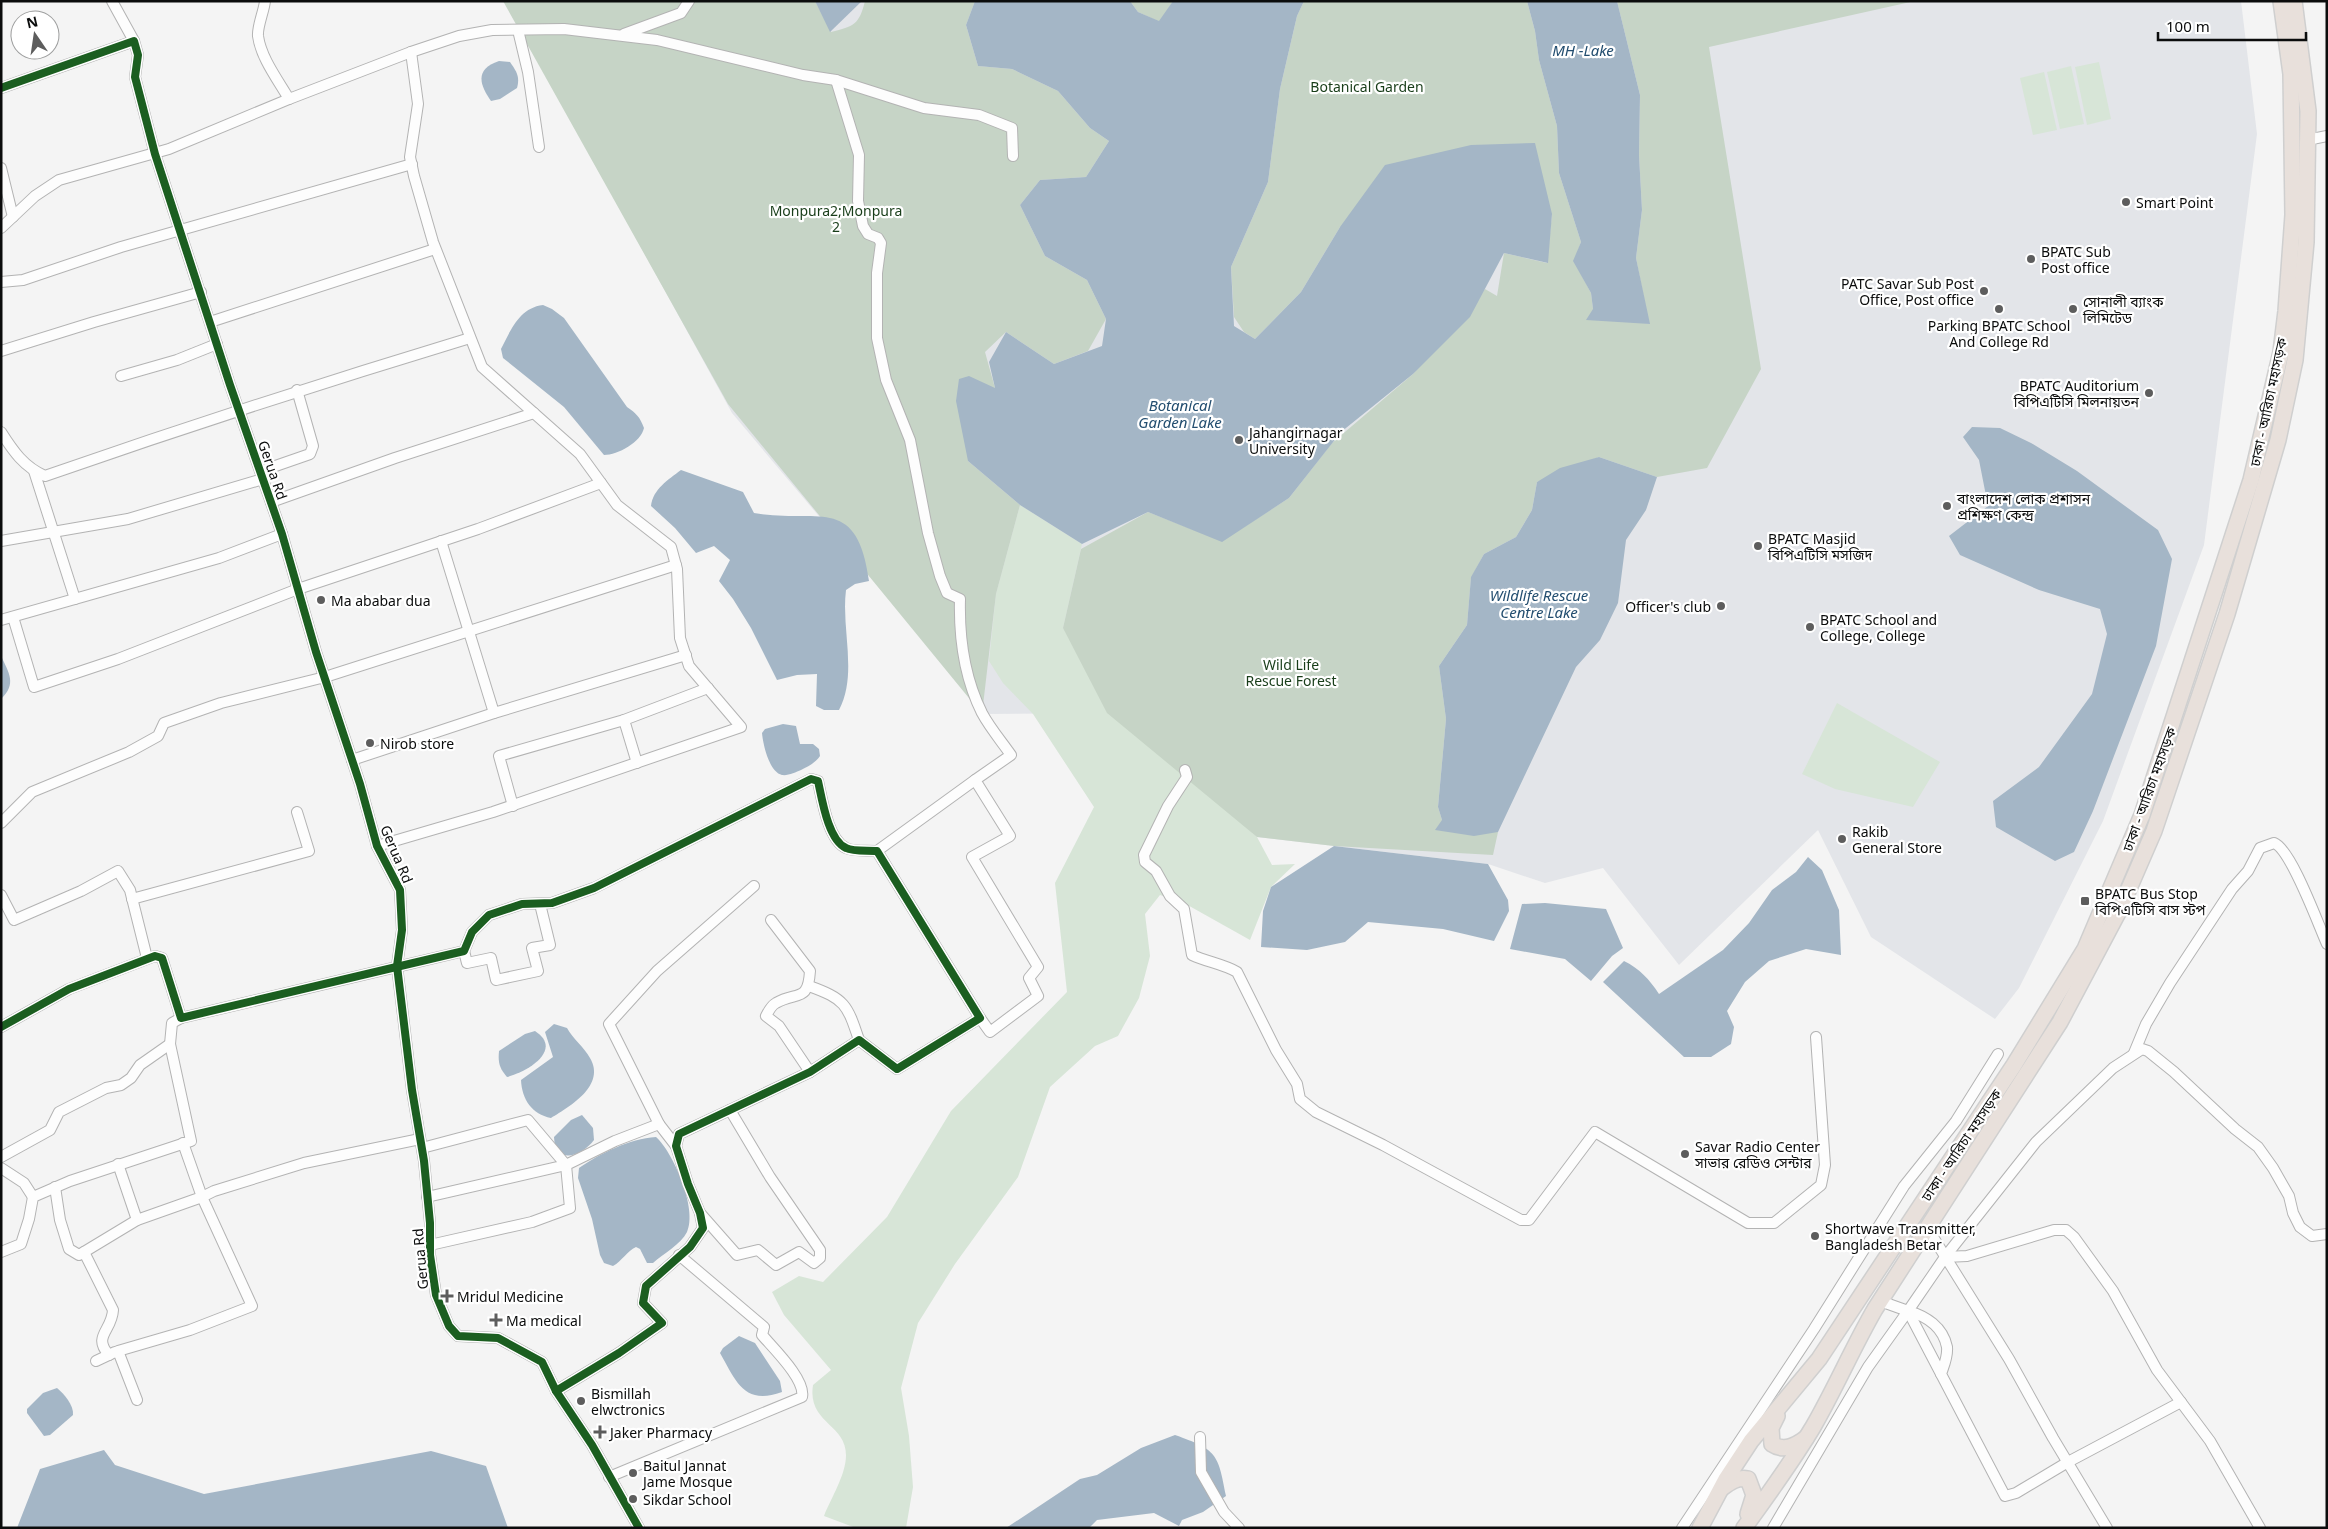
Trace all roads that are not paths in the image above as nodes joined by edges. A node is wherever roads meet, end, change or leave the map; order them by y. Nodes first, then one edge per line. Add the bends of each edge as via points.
1 (112, 1) edge
2 (264, 1) edge
3 (689, 1) edge
4 (2271, 1) edge
5 (2282, 1) edge
6 (2294, 1) edge
7 (518, 30) junction
8 (618, 36) junction
9 (134, 41) junction
10 (411, 52) junction
11 (2288, 54) junction
12 (836, 80) junction
13 (1, 88) edge
14 (289, 99) junction
15 (2327, 136) edge
16 (2307, 140) junction
17 (539, 147) dead end
18 (156, 154) junction
19 (1013, 156) dead end
20 (412, 164) junction
21 (1, 168) edge
22 (13, 217) junction
23 (1, 228) edge
24 (181, 229) junction
25 (436, 249) junction
26 (1, 282) edge
27 (201, 292) junction
28 (210, 322) junction
29 (470, 338) junction
30 (217, 344) junction
31 (1, 351) edge
32 (121, 376) dead end
33 (297, 390) junction
34 (238, 409) junction
35 (534, 413) junction
36 (1, 432) edge
37 (34, 471) junction
38 (262, 475) junction
39 (601, 483) junction
40 (271, 502) junction
41 (54, 531) junction
42 (282, 534) junction
43 (1, 541) edge
44 (441, 541) junction
45 (676, 565) junction
46 (298, 589) junction
47 (75, 598) junction
48 (13, 617) junction
49 (1, 620) edge
50 (470, 631) junction
51 (686, 655) junction
52 (325, 678) junction
53 (708, 688) junction
54 (494, 713) junction
55 (624, 720) junction
56 (352, 760) junction
57 (637, 763) junction
58 (1185, 770) dead end
59 (974, 780) junction
60 (513, 806) junction
61 (297, 812) dead end
62 (1, 823) edge
63 (377, 846) junction
64 (877, 851) junction
65 (754, 886) dead end
66 (1, 895) edge
67 (132, 899) junction
68 (540, 904) junction
69 (771, 920) dead end
70 (2327, 944) edge
71 (464, 951) junction
72 (147, 958) junction
73 (397, 966) junction
74 (809, 986) junction
75 (181, 1018) junction
76 (980, 1018) junction
77 (1, 1027) edge
78 (1816, 1037) dead end
79 (860, 1040) junction
80 (170, 1044) junction
81 (2134, 1053) junction
82 (1998, 1054) dead end
83 (810, 1072) junction
84 (730, 1110) junction
85 (659, 1124) junction
86 (183, 1143) junction
87 (421, 1144) junction
88 (676, 1146) junction
89 (1, 1157) edge
90 (118, 1164) junction
91 (566, 1166) junction
92 (1, 1168) edge
93 (55, 1187) junction
94 (33, 1197) junction
95 (202, 1197) junction
96 (427, 1197) junction
97 (700, 1213) junction
98 (137, 1220) junction
99 (1928, 1229) junction
100 (2327, 1234) edge
101 (430, 1246) junction
102 (1, 1252) edge
103 (84, 1252) junction
104 (679, 1255) junction
105 (1945, 1257) junction
106 (1880, 1301) junction
107 (1908, 1311) junction
108 (113, 1353) junction
109 (96, 1361) dead end
110 (1941, 1374) junction
111 (556, 1391) junction
112 (137, 1400) dead end
113 (1786, 1400) junction
114 (2181, 1402) junction
115 (1200, 1437) dead end
116 (1807, 1437) junction
117 (2068, 1462) junction
118 (609, 1477) junction
119 (1721, 1489) junction
120 (639, 1528) edge
121 (1240, 1528) edge
122 (1682, 1528) edge
123 (1700, 1528) edge
124 (1743, 1528) edge
125 (1773, 1528) edge
126 (2107, 1528) edge
127 (2260, 1528) edge

1 - 9 street
2 - 14 street via 258,34 266,59
3 - 8 street via 681,13
4 - 11 highway
5 - 11 highway, ঢাকা - আরিচা মহাসড়ক
6 - 16 highway, ঢাকা - আরিচা মহাসড়ক via 2305,85
7 - 8 street via 564,29
7 - 10 street via 492,30 459,36
7 - 17 street
8 - 12 street via 656,40
9 - 13 street
9 - 18 street, Gerua Rd via 138,55 136,77
10 - 14 street
10 - 20 street via 418,104 410,157
11 - 113 highway, ঢাকা - আরিচা মহাসড়ক via 2293,112 2293,215 2281,352 2251,480 2142,815 2080,958 2014,1065 1824,1351
12 - 19 street via 924,108 979,115 1012,128
12 - 59 street via 859,155 858,201 863,226 881,243 877,273 877,338 886,380 910,440 940,576 948,593 960,599 964,659 975,695 982,714 1011,755
14 - 18 street
15 - 16 street
16 - 99 highway, ঢাকা - আরিচা মহাসড়ক via 2306,242 2296,350 2278,440 2227,614 2154,831 2121,907 2060,1022
18 - 22 street via 59,180 35,196
18 - 24 street, Gerua Rd
20 - 24 street
20 - 25 street
21 - 22 street
22 - 23 street
24 - 26 street via 23,280
24 - 27 street, Gerua Rd
25 - 28 street
25 - 29 street
27 - 28 street, Gerua Rd
27 - 31 street
28 - 30 street, Gerua Rd
29 - 33 street
29 - 35 street via 482,367
30 - 32 street via 177,360
30 - 34 street, Gerua Rd
33 - 34 street
33 - 38 street via 313,446 310,454
34 - 37 street via 45,476
34 - 38 street, Gerua Rd
35 - 39 street via 580,454
35 - 40 street
36 - 37 street via 21,461
37 - 41 street
38 - 40 street, Gerua Rd
38 - 41 street via 128,519
39 - 44 street
39 - 45 street via 618,505 671,547
40 - 42 street, Gerua Rd
41 - 43 street
41 - 47 street
42 - 46 street, Gerua Rd
42 - 47 street via 219,558
44 - 46 street
44 - 50 street
45 - 50 street
45 - 51 street via 680,638
46 - 48 street via 118,659 34,687
46 - 52 street, Gerua Rd
47 - 48 street
48 - 49 street
50 - 52 street
50 - 54 street
51 - 53 street via 689,666
51 - 54 street
52 - 56 street, Gerua Rd
52 - 62 street via 221,703 164,722 158,736 129,752 32,792
53 - 55 street
53 - 57 street via 741,728
54 - 56 street
55 - 57 street
55 - 60 street via 499,756
56 - 63 street, Gerua Rd
57 - 60 street
58 - 78 street via 1187,777 1168,806 1144,855 1145,862 1156,871 1170,896 1184,909 1192,955 1237,972 1297,1084 1300,1099 1316,1112 1521,1220 1529,1220 1595,1132 1748,1223 1774,1223 1821,1185 1825,1165
59 - 64 street
59 - 76 street via 1010,836 972,857 1038,968 1029,978 1038,996 990,1032
60 - 63 street
61 - 67 street via 308,851
63 - 73 street, Gerua Rd via 400,890 402,930
64 - 68 street via 848,850 839,844 832,833 818,781 811,779 594,888
64 - 76 street
65 - 85 street via 658,971 610,1024
66 - 67 street via 14,920 118,871
67 - 72 street
68 - 71 street via 522,904 489,916 472,932
68 - 71 street via 550,945 532,948 538,970 496,980 491,958 467,963
69 - 74 street via 810,971
70 - 81 street via 2298,876 2281,846 2274,843 2260,848 2248,871 2232,889 2170,984 2146,1024
71 - 73 street
72 - 75 street via 162,958
72 - 77 street via 68,989
73 - 75 street
73 - 87 street, Gerua Rd
74 - 79 street via 841,1000 850,1012
74 - 83 street via 802,995 775,1003 766,1016 779,1026
75 - 80 street via 172,1023
76 - 79 street via 898,1069
79 - 83 street
80 - 86 street via 191,1141
80 - 89 street via 140,1065 122,1085 106,1088 59,1112 50,1130
81 - 100 street via 2142,1049 2148,1051 2258,1147 2289,1196 2300,1227 2312,1236
81 - 105 street via 2113,1068 2036,1142
82 - 122 street via 1956,1121 1904,1186
83 - 84 street
84 - 88 street via 679,1134
84 - 97 street via 770,1177 820,1250 820,1258 814,1263 799,1252 776,1265 758,1250 737,1256
85 - 88 street
85 - 91 street via 615,1141
86 - 90 street
86 - 95 street
87 - 91 street via 528,1120
87 - 95 street via 304,1163
87 - 96 street, Gerua Rd
88 - 97 street
90 - 93 street
90 - 98 street
91 - 96 street
91 - 101 street via 570,1208 532,1222
92 - 94 street via 24,1182
93 - 94 street
93 - 103 street via 60,1220 70,1249 79,1255
94 - 102 street via 21,1244
95 - 98 street
95 - 108 street via 252,1306 190,1330
96 - 101 street, Gerua Rd
97 - 104 street via 702,1228 690,1246
98 - 103 street
99 - 105 street
99 - 106 highway, ঢাকা - আরিচা মহাসড়ক
101 - 111 street, Gerua Rd via 436,1295 449,1326 458,1336 498,1338 542,1362
103 - 108 street via 113,1310 112,1320 101,1338 102,1347
104 - 111 street via 646,1286 643,1303 662,1323
104 - 118 street via 764,1327 762,1336 798,1379 804,1390 802,1397
105 - 107 street
105 - 114 street via 1967,1256 2036,1234 2066,1230 2113,1291 2157,1370
105 - 117 street via 2010,1358
106 - 107 street
106 - 116 highway, ঢাকা - আরিচা মহাসড়ক
107 - 110 street
107 - 110 street via 1932,1321 1943,1338 1947,1346
107 - 125 street via 1868,1367
108 - 109 street
108 - 112 street
110 - 117 street via 2003,1494 2016,1493
111 - 118 street, Gerua Rd
113 - 116 highway via 1771,1428 1772,1444 1785,1448
113 - 119 highway, ঢাকা - আরিচা মহাসড়ক via 1751,1441
114 - 117 street
114 - 127 street via 2210,1441
115 - 121 street via 1201,1472 1224,1512
116 - 124 highway, ঢাকা - আরিচা মহাসড়ক via 1787,1470
117 - 126 street
118 - 120 street, Gerua Rd
119 - 123 highway, ঢাকা - আরিচা মহাসড়ক
119 - 124 highway via 1740,1478 1748,1479 1752,1485 1754,1495

